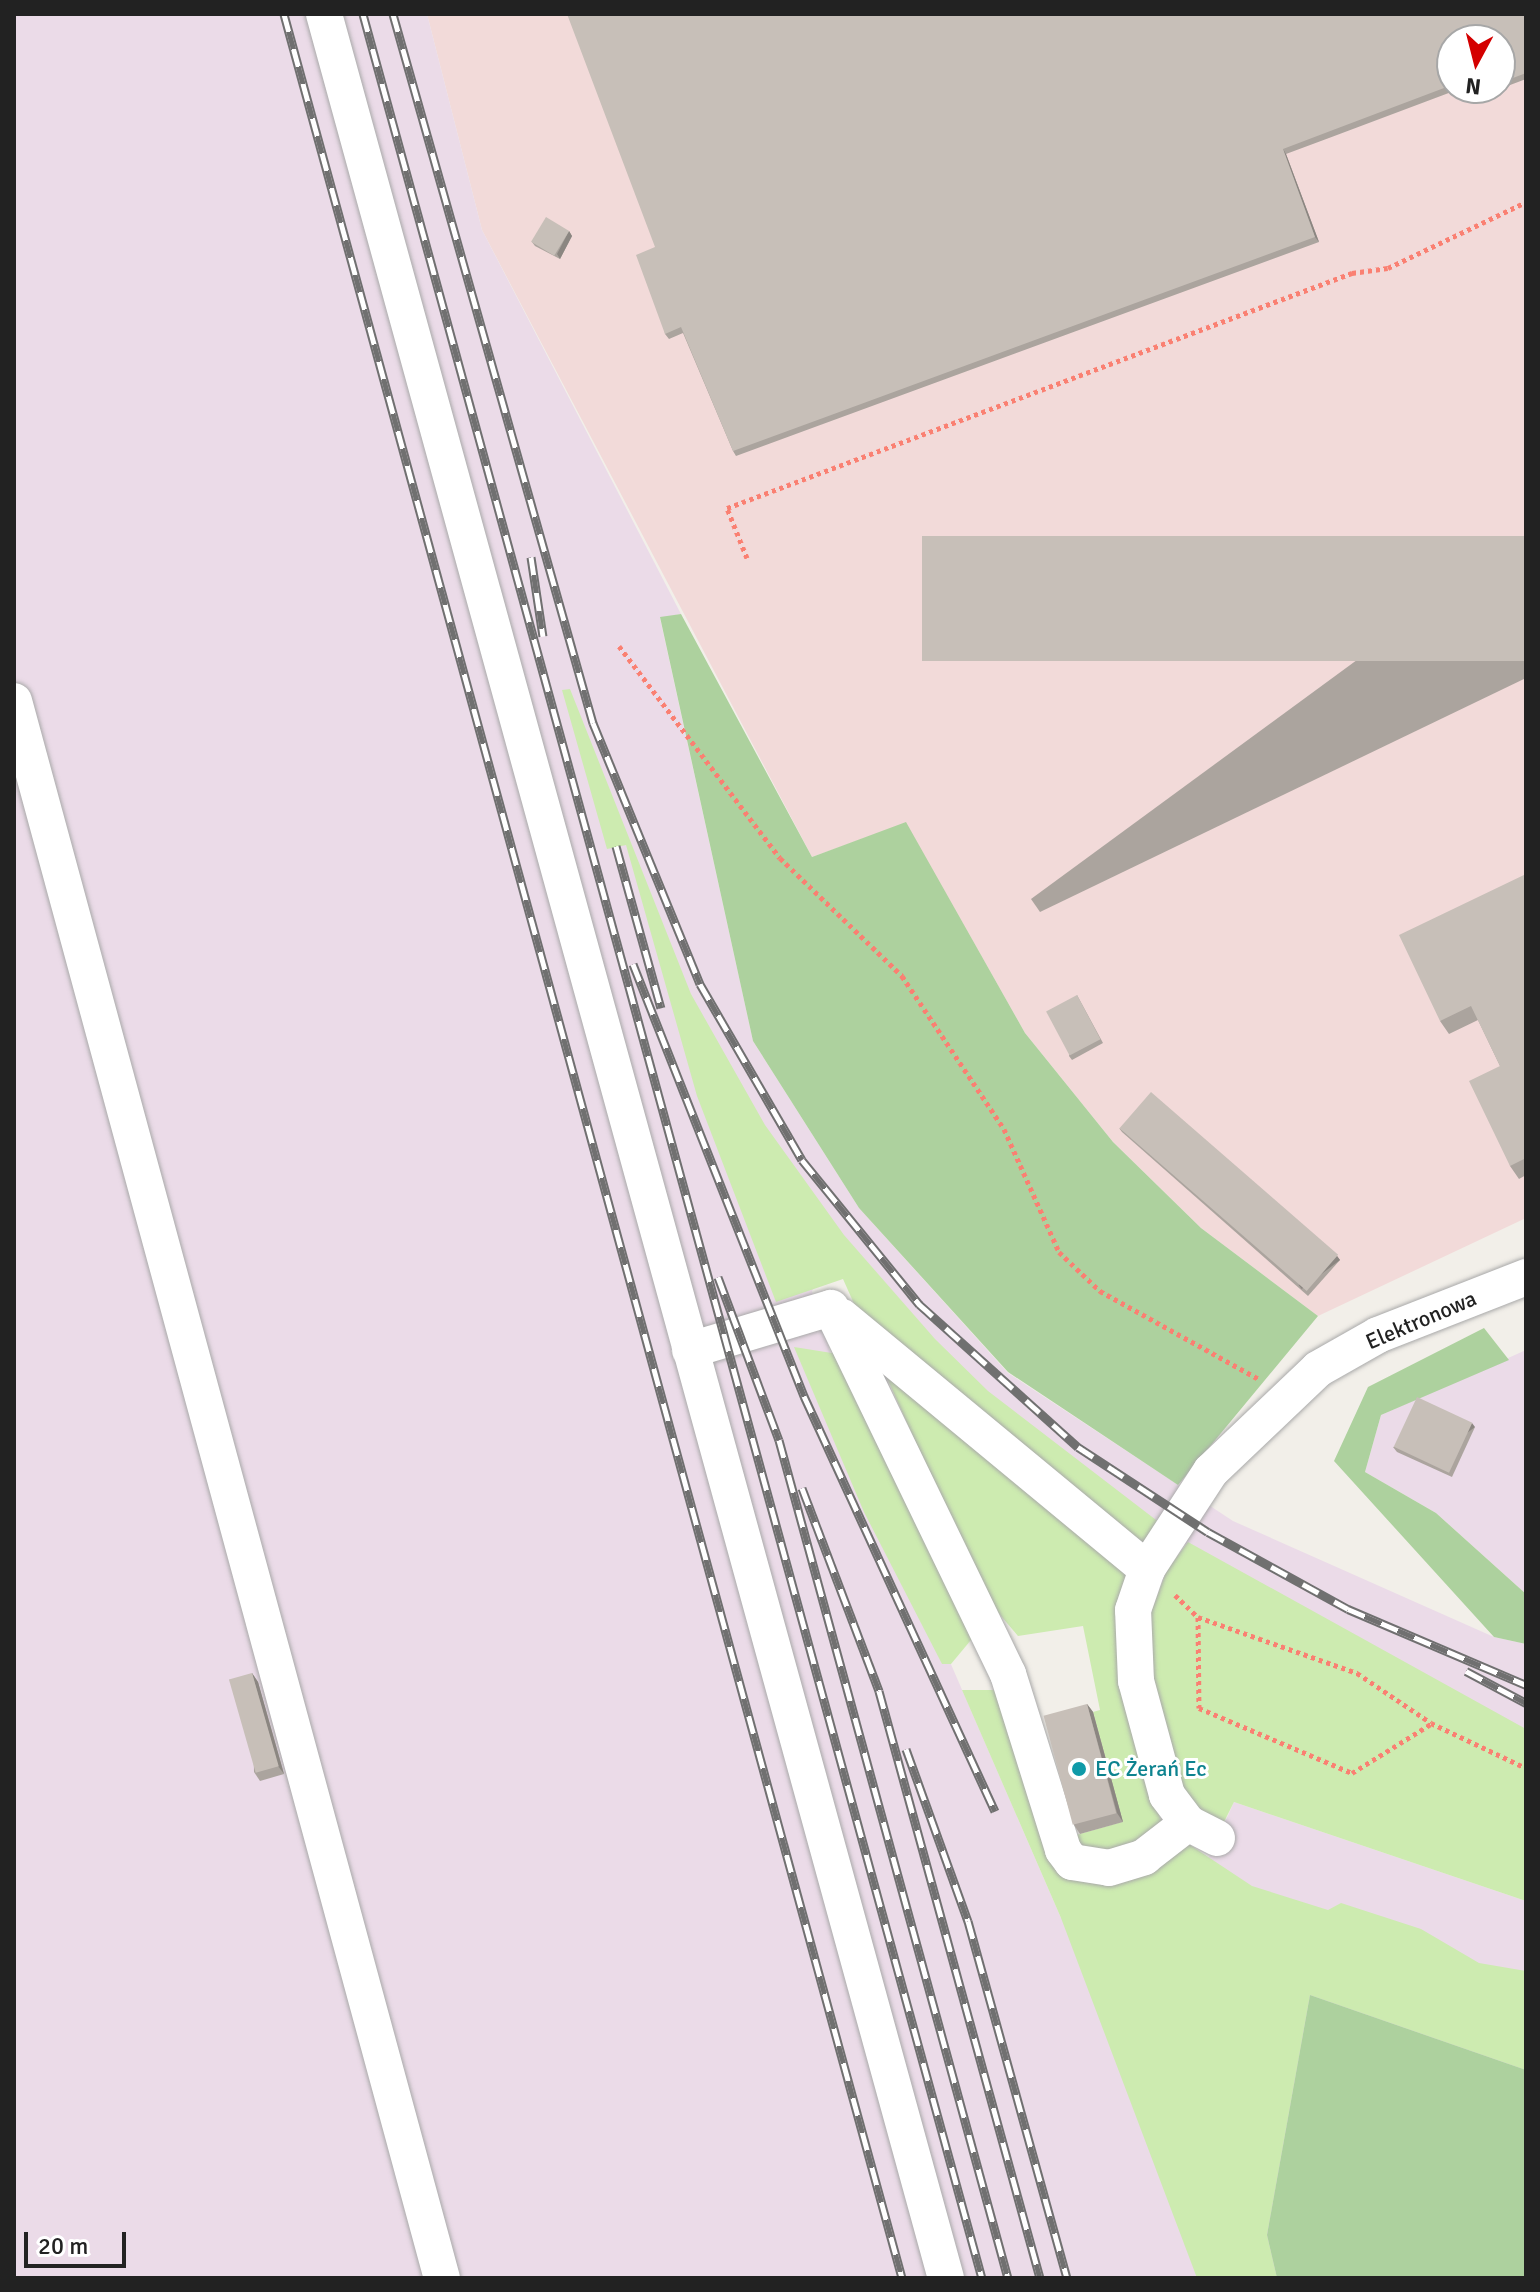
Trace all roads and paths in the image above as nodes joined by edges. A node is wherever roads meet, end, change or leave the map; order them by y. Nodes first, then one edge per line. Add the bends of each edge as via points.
1 (324, 14) edge
2 (1526, 202) edge
3 (747, 558) dead end
4 (619, 646) dead end
5 (14, 701) edge
6 (1526, 1277) edge
7 (831, 1308) junction
8 (690, 1350) junction
9 (1288, 1395) junction
10 (1147, 1569) junction
11 (1198, 1617) junction
12 (1431, 1723) junction
13 (1526, 1768) edge
14 (442, 2278) edge
15 (946, 2278) edge

1 - 8 street
2 - 3 path via 1388,268 1352,273 727,508
4 - 9 path via 780,858 902,976 1004,1129 1059,1252 1100,1291
5 - 14 street
6 - 9 street, Elektronowa via 1378,1335 1318,1369
7 - 8 street
7 - 10 street
7 - 10 street, Elektronowa via 1008,1674 1063,1850 1072,1862 1109,1868 1202,1830 1167,1795 1136,1681 1133,1610
8 - 15 street
9 - 10 street, Elektronowa via 1211,1471
10 - 11 path
11 - 12 path via 1357,1673
11 - 12 path via 1199,1708 1352,1773
12 - 13 path

